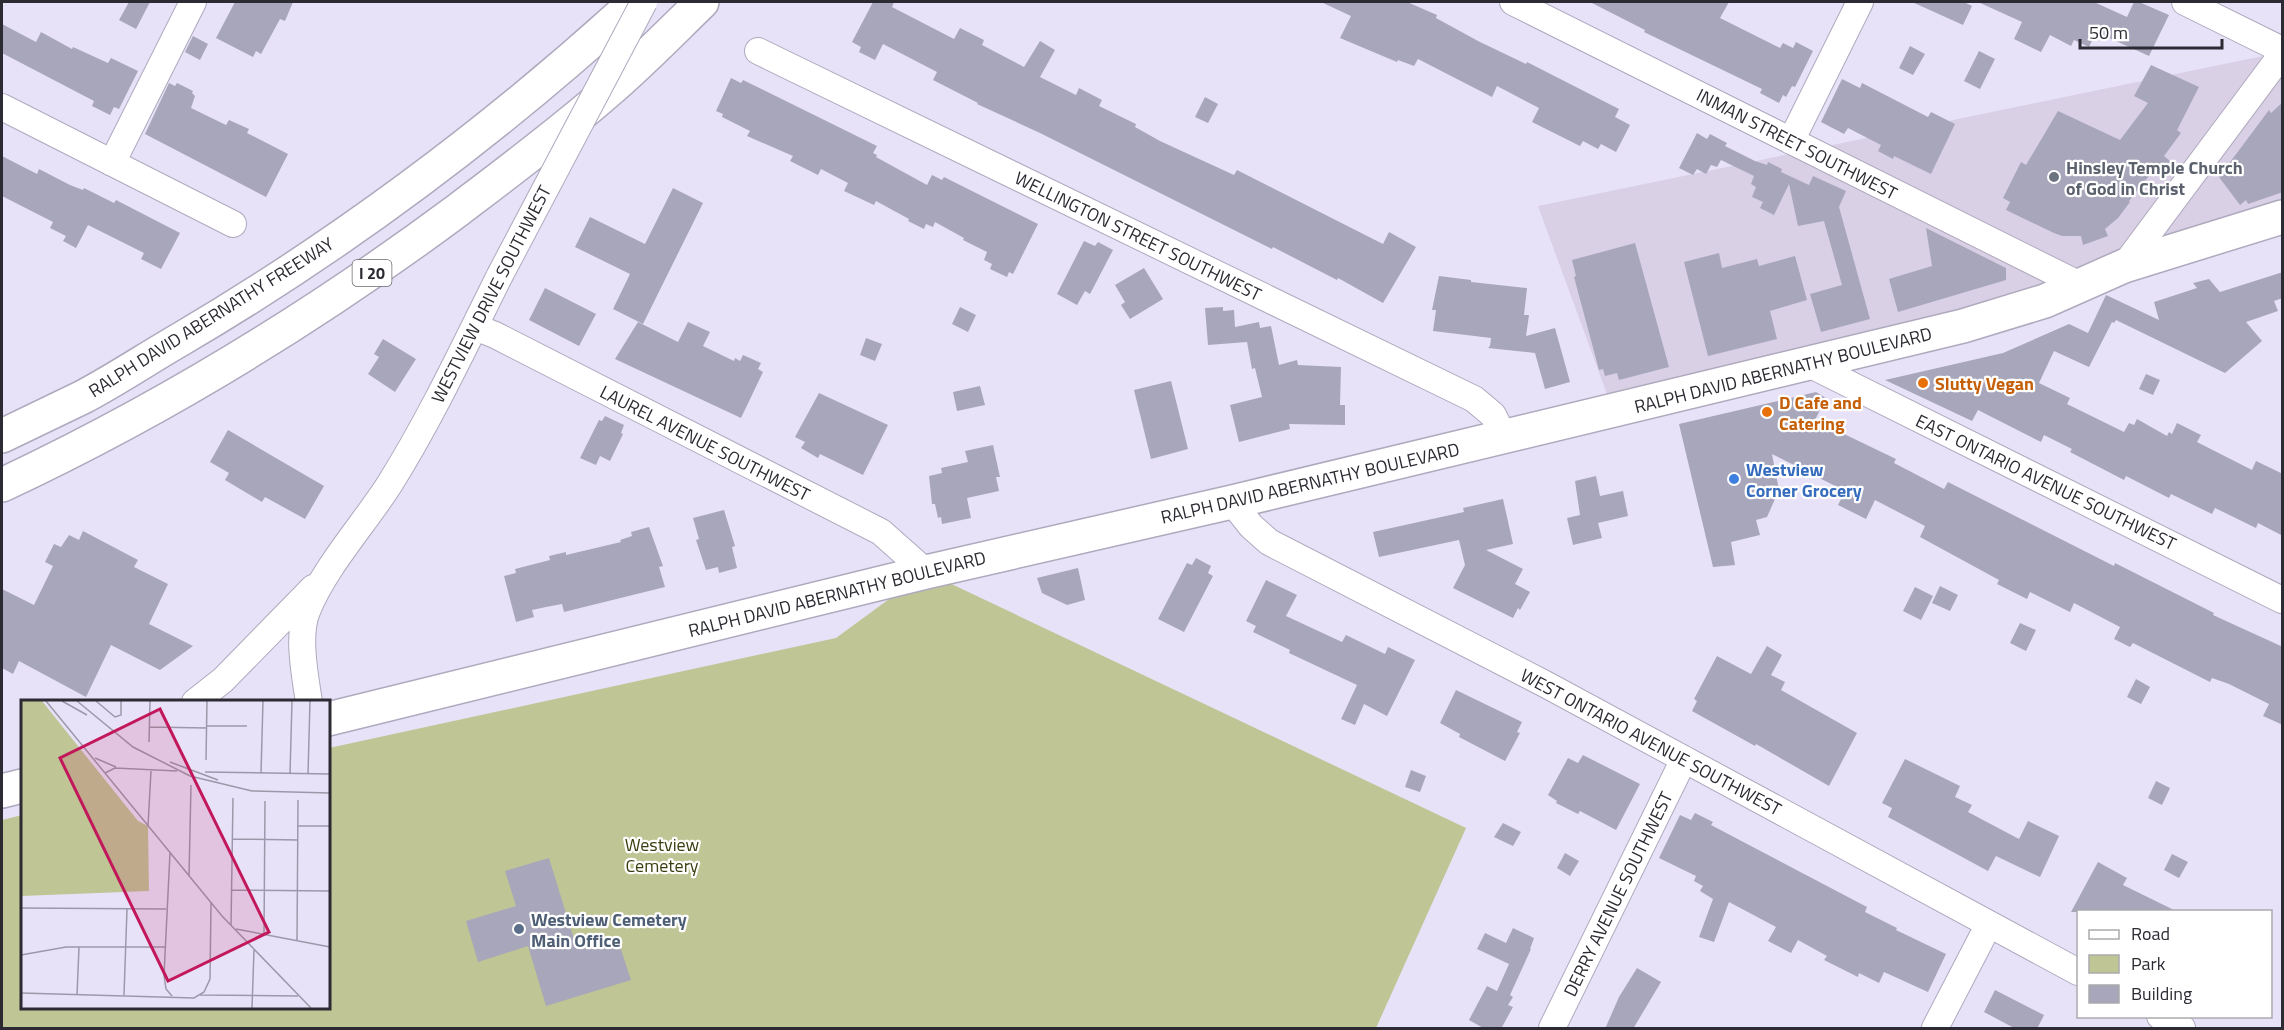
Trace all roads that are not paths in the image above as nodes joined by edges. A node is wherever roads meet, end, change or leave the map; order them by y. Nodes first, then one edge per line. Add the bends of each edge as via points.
1 (193, 2) edge
2 (635, 2) edge
3 (644, 2) edge
4 (702, 2) edge
5 (1514, 2) edge
6 (1860, 2) edge
7 (2185, 2) edge
8 (2283, 50) edge
9 (758, 51) dead end
10 (2283, 54) edge
11 (2, 107) edge
12 (1791, 141) junction
13 (111, 163) junction
14 (2283, 217) edge
15 (233, 224) dead end
16 (2124, 266) junction
17 (2080, 285) junction
18 (475, 327) junction
19 (1809, 364) junction
20 (2, 436) edge
21 (1504, 437) junction
22 (2, 485) edge
23 (1232, 502) junction
24 (926, 572) junction
25 (324, 578) junction
26 (2283, 600) edge
27 (198, 700) edge
28 (309, 700) edge
29 (330, 719) edge
30 (1684, 759) junction
31 (21, 786) edge
32 (2, 791) edge
33 (1989, 924) junction
34 (2077, 971) edge
35 (2162, 1018) edge
36 (1552, 1029) edge
37 (1935, 1029) edge
38 (2182, 1029) edge

1 - 13 street
2 - 20 main road, RALPH DAVID ABERNATHY FREEWAY / I 20 via 438,168 324,249 85,396
3 - 18 street, WESTVIEW DRIVE SOUTHWEST, bridge
4 - 22 main road, I 20 via 608,92 380,268 205,379
5 - 12 street, INMAN STREET SOUTHWEST
6 - 12 street
7 - 8 street
9 - 21 street, WELLINGTON STREET SOUTHWEST via 1474,399 1493,415
10 - 16 street
11 - 13 street
12 - 17 street, INMAN STREET SOUTHWEST
13 - 15 street
14 - 16 main road, RALPH DAVID ABERNATHY BOULEVARD
16 - 17 main road, RALPH DAVID ABERNATHY BOULEVARD
17 - 19 main road, RALPH DAVID ABERNATHY BOULEVARD via 2024,309
18 - 24 street, LAUREL AVENUE SOUTHWEST via 881,532
18 - 25 street, WESTVIEW DRIVE SOUTHWEST via 389,484
19 - 21 main road, RALPH DAVID ABERNATHY BOULEVARD
19 - 26 street, EAST ONTARIO AVENUE SOUTHWEST
21 - 23 main road, RALPH DAVID ABERNATHY BOULEVARD
23 - 24 main road, RALPH DAVID ABERNATHY BOULEVARD
23 - 30 street, WEST ONTARIO AVENUE SOUTHWEST via 1269,542
24 - 29 main road, RALPH DAVID ABERNATHY BOULEVARD
25 - 27 street, WESTVIEW DRIVE SOUTHWEST via 223,680
25 - 28 street, WESTVIEW DRIVE SOUTHWEST via 306,613 304,671
30 - 33 street, WEST ONTARIO AVENUE SOUTHWEST
30 - 36 street, DERRY AVENUE SOUTHWEST
31 - 32 main road
33 - 34 street, WEST ONTARIO AVENUE SOUTHWEST
33 - 37 street
35 - 38 street

